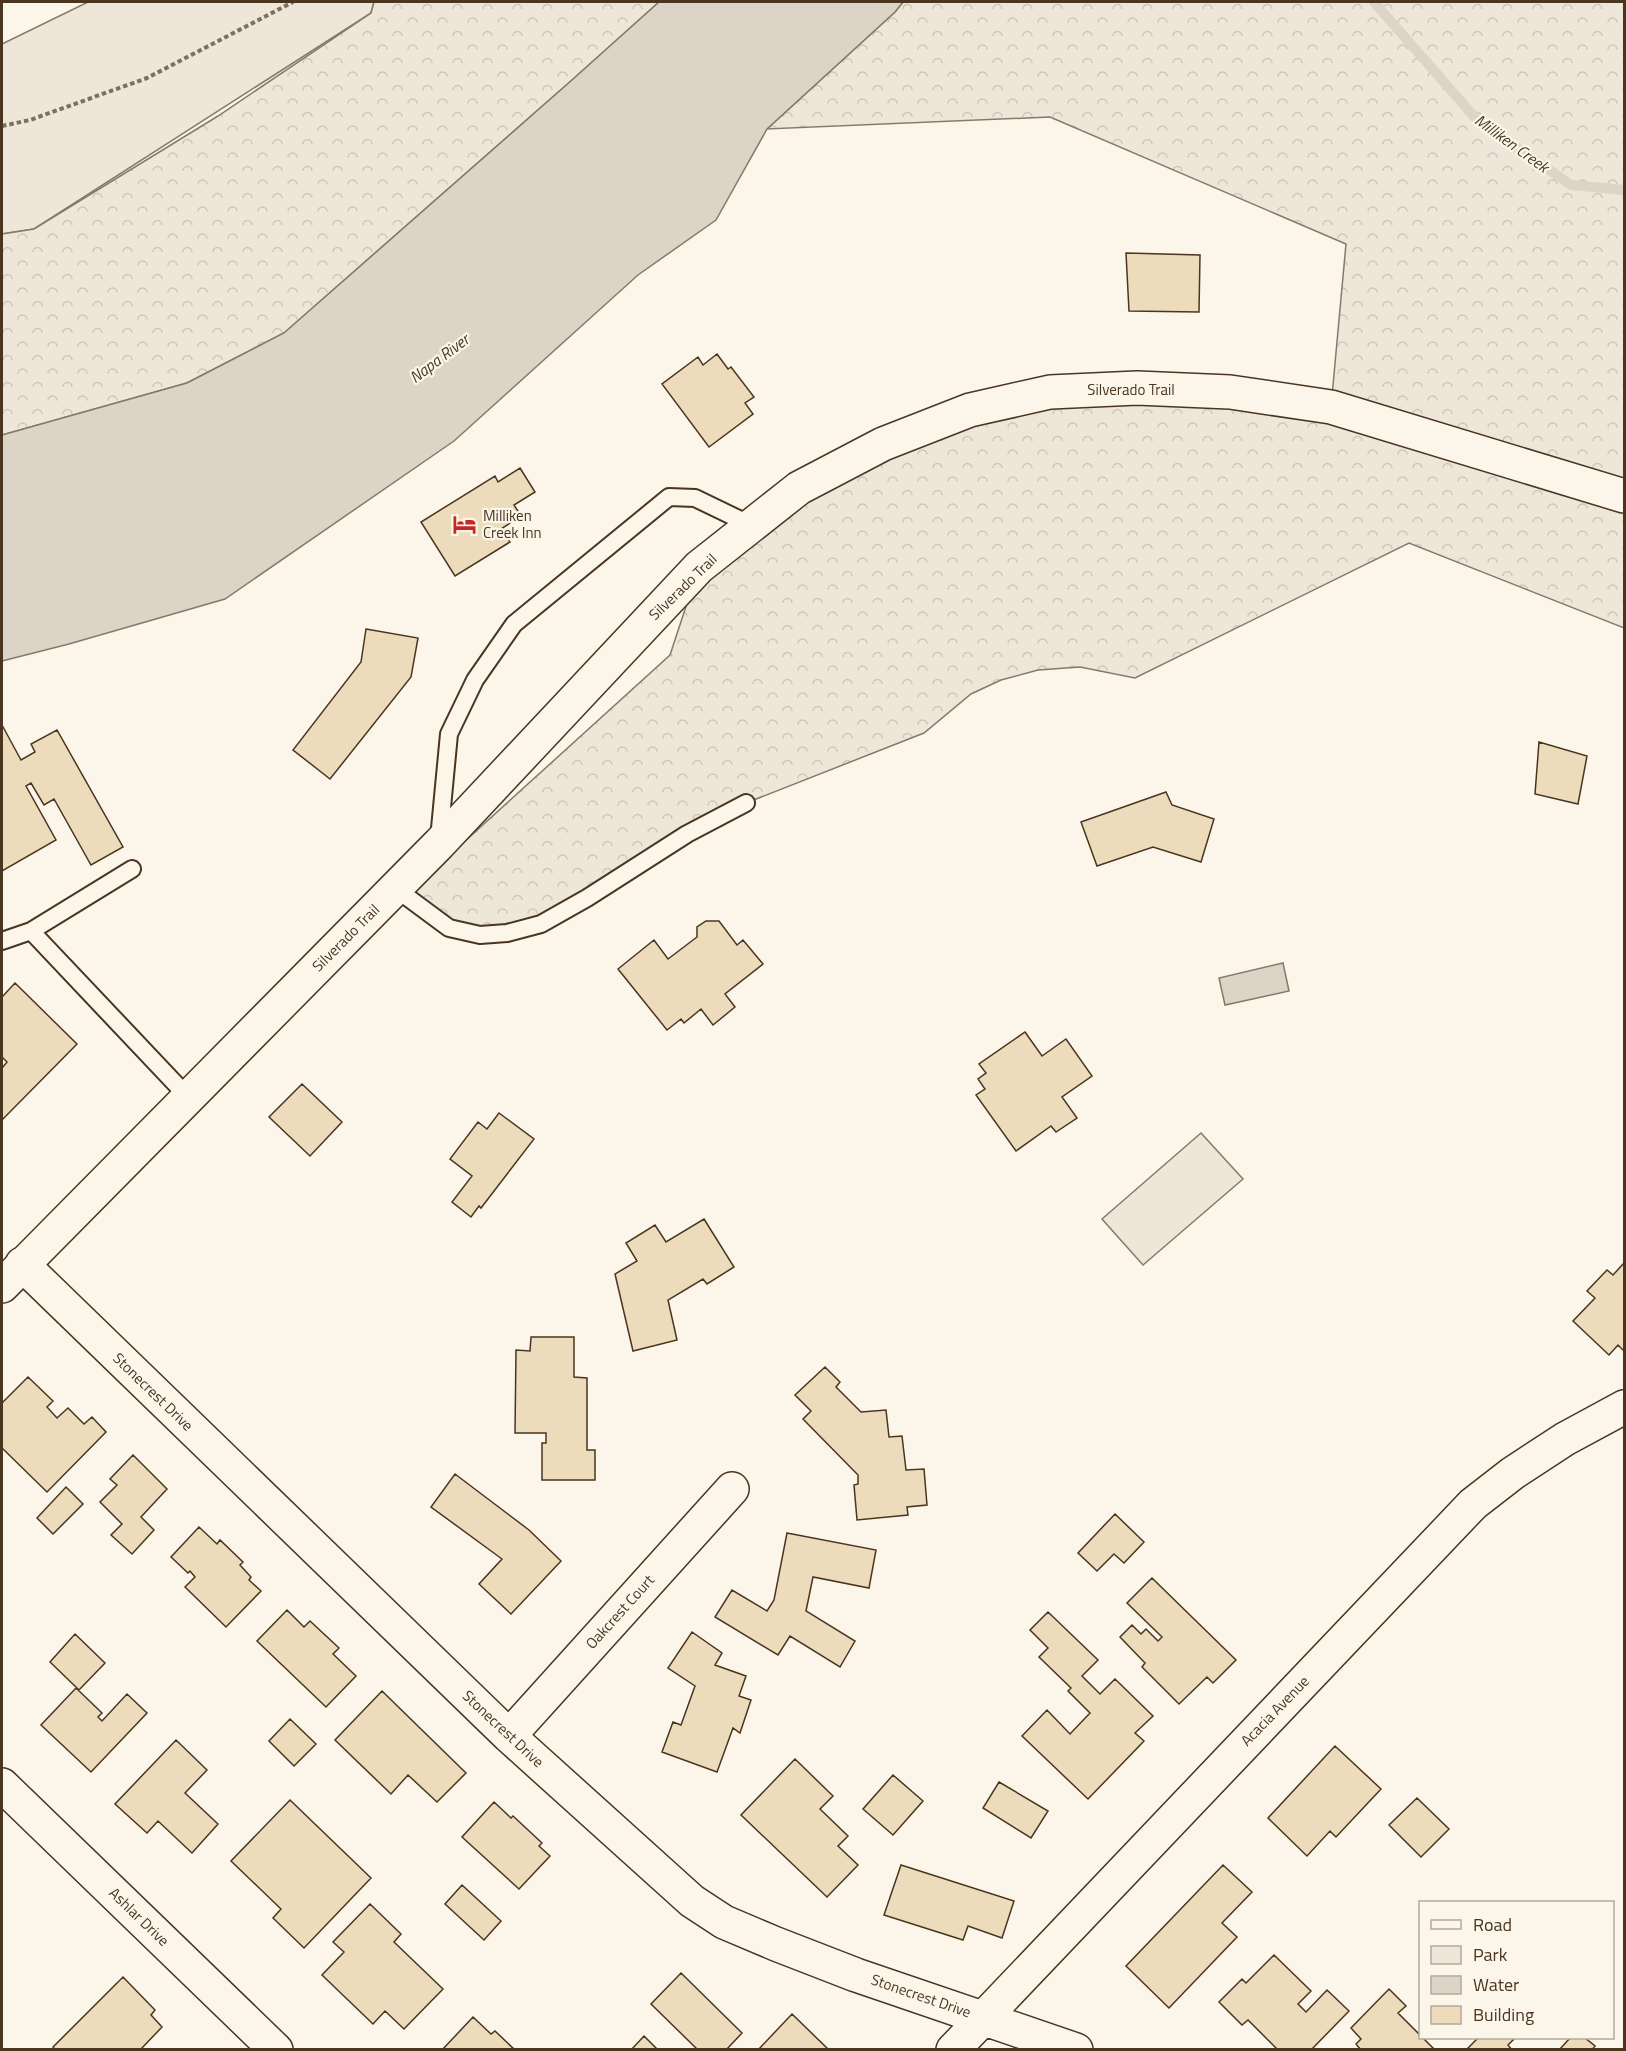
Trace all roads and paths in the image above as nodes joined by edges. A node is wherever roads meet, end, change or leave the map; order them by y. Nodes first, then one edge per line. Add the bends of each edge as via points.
1 (293, 2) edge
2 (2, 126) edge
3 (1624, 496) edge
4 (753, 526) junction
5 (746, 803) dead end
6 (439, 844) junction
7 (132, 869) dead end
8 (395, 888) junction
9 (32, 931) junction
10 (2, 941) edge
11 (188, 1097) junction
12 (12, 1275) edge
13 (1624, 1407) edge
14 (732, 1489) dead end
15 (508, 1736) junction
16 (2, 1785) edge
17 (984, 2017) junction
18 (276, 2049) edge
19 (953, 2049) edge
20 (1076, 2049) edge

1 - 2 path via 147,78 30,120
3 - 4 street, Silverado Trail via 1331,407 1230,392 1137,388 1050,392 970,410 883,444 799,488
4 - 6 street, Silverado Trail via 699,567
4 - 6 lane via 695,498 669,497 514,624 475,680 449,734
5 - 8 lane via 687,834 541,924 507,933 480,935 449,928
6 - 8 street, Silverado Trail
7 - 9 lane
8 - 11 street, Silverado Trail
9 - 10 lane
9 - 11 lane
11 - 12 street, Silverado Trail
12 - 15 street, Stonecrest Drive
13 - 17 street, Acacia Avenue via 1565,1439 1473,1504
14 - 15 street, Oakcrest Court
15 - 17 street, Stonecrest Drive via 692,1901 724,1922 856,1974
16 - 18 street, Ashlar Drive
17 - 19 street, Acacia Avenue
17 - 20 street, Stonecrest Drive

